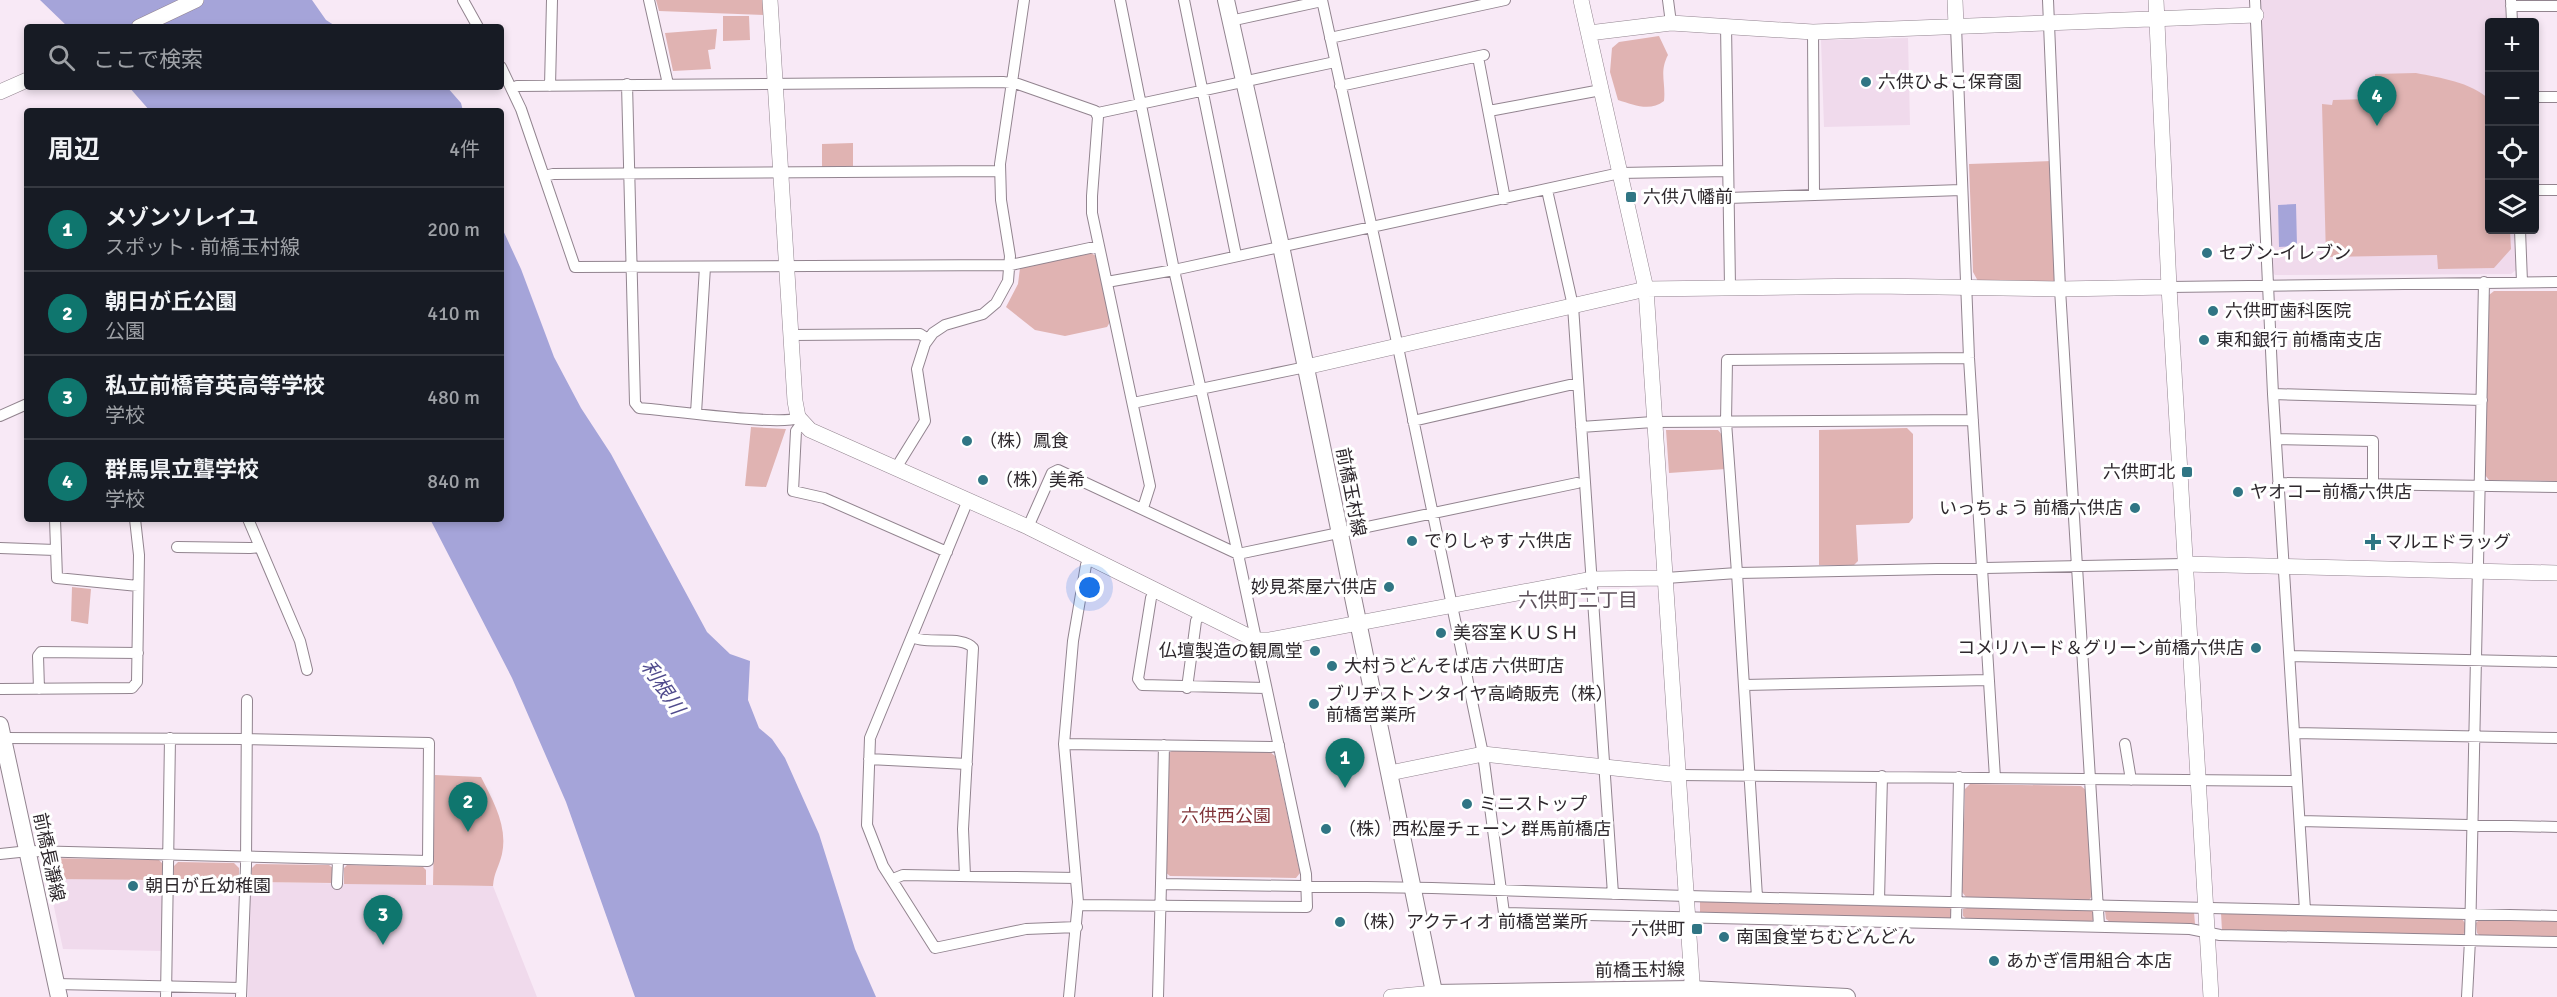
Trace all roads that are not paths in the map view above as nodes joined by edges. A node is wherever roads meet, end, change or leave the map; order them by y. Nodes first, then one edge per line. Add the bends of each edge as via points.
1 (196, 0) edge
2 (463, 0) edge
3 (552, 0) edge
4 (649, 0) edge
5 (770, 0) edge
6 (1024, 0) edge
7 (1119, 0) edge
8 (1184, 0) edge
9 (1226, 0) edge
10 (1322, 0) edge
11 (1505, 0) edge
12 (1581, 0) edge
13 (1668, 0) edge
14 (1955, 0) edge
15 (2048, 0) edge
16 (2156, 0) edge
17 (2511, 3) edge
18 (2557, 6) edge
19 (2256, 7) edge
20 (2512, 18) edge
21 (2157, 19) junction
22 (1230, 21) junction
23 (1671, 23) junction
24 (145, 24) edge
25 (476, 24) edge
26 (2049, 24) junction
27 (1726, 25) junction
28 (1956, 26) junction
29 (1813, 32) junction
30 (1589, 33) junction
31 (1330, 38) junction
32 (1335, 62) junction
33 (504, 72) edge
34 (24, 81) edge
35 (1243, 81) junction
36 (775, 83) junction
37 (1011, 83) junction
38 (627, 84) junction
39 (668, 84) junction
40 (550, 86) junction
41 (1340, 86) junction
42 (513, 89) junction
43 (1203, 90) junction
44 (1601, 90) junction
45 (0, 92) edge
46 (2539, 97) edge
47 (2557, 97) edge
48 (1141, 103) junction
49 (1489, 111) junction
50 (1098, 113) junction
51 (1000, 171) junction
52 (1728, 171) junction
53 (780, 172) junction
54 (629, 173) junction
55 (1620, 173) junction
56 (544, 176) junction
57 (1547, 190) junction
58 (1961, 190) junction
59 (2539, 190) edge
60 (2557, 190) edge
61 (1814, 195) junction
62 (1728, 198) junction
63 (1505, 199) junction
64 (1371, 227) junction
65 (2520, 234) edge
66 (1099, 246) junction
67 (1281, 246) junction
68 (1236, 255) junction
69 (1011, 265) junction
70 (787, 266) junction
71 (632, 267) junction
72 (705, 267) junction
73 (1174, 270) junction
74 (1107, 282) junction
75 (2484, 282) junction
76 (2522, 282) junction
77 (2557, 282) edge
78 (2269, 285) junction
79 (1731, 287) junction
80 (2169, 287) junction
81 (1967, 288) junction
82 (1646, 289) junction
83 (2060, 289) junction
84 (1573, 306) junction
85 (791, 335) junction
86 (928, 339) junction
87 (1398, 347) junction
88 (1969, 358) junction
89 (1306, 367) junction
90 (1578, 383) junction
91 (1201, 387) junction
92 (2273, 394) junction
93 (2482, 400) junction
94 (1133, 404) junction
95 (24, 405) edge
96 (696, 413) junction
97 (0, 416) edge
98 (1973, 420) junction
99 (800, 421) junction
100 (1413, 421) junction
101 (1655, 422) junction
102 (1725, 422) junction
103 (1581, 427) junction
104 (2276, 439) junction
105 (896, 468) junction
106 (1577, 483) dead end
107 (2278, 483) junction
108 (2373, 484) junction
109 (2480, 486) junction
110 (2557, 487) edge
111 (968, 500) junction
112 (1143, 508) junction
113 (1433, 514) junction
114 (55, 522) edge
115 (135, 522) edge
116 (249, 522) edge
117 (1028, 527) junction
118 (1340, 533) junction
119 (177, 547) dead end
120 (260, 547) junction
121 (0, 549) edge
122 (55, 550) junction
123 (947, 552) junction
124 (1238, 554) junction
125 (1090, 558) junction
126 (2184, 564) junction
127 (2077, 566) junction
128 (2284, 566) junction
129 (1982, 568) junction
130 (2478, 571) junction
131 (1737, 573) junction
132 (2557, 573) edge
133 (1666, 578) junction
134 (1592, 579) junction
135 (138, 586) junction
136 (1155, 591) junction
137 (1454, 606) junction
138 (1201, 614) junction
139 (1358, 622) junction
140 (912, 637) junction
141 (1256, 640) junction
142 (138, 653) junction
143 (2290, 656) junction
144 (2476, 660) junction
145 (2557, 662) edge
146 (307, 670) dead end
147 (1989, 680) junction
148 (1744, 685) junction
149 (1187, 688) junction
150 (1266, 688) junction
151 (0, 689) edge
152 (39, 689) junction
153 (247, 700) dead end
154 (1, 731) edge
155 (2294, 733) junction
156 (2474, 736) junction
157 (170, 738) junction
158 (2557, 738) edge
159 (247, 739) junction
160 (1064, 744) junction
161 (2125, 744) dead end
162 (1164, 745) junction
163 (1279, 745) junction
164 (1483, 754) junction
165 (869, 759) junction
166 (967, 764) junction
167 (1604, 767) junction
168 (1390, 773) junction
169 (1680, 775) junction
170 (1882, 776) junction
171 (1750, 777) junction
172 (1959, 777) junction
173 (1995, 778) junction
174 (2091, 779) junction
175 (2131, 780) junction
176 (2198, 781) junction
177 (2298, 781) junction
178 (2300, 822) junction
179 (2472, 825) junction
180 (2557, 827) edge
181 (29, 851) junction
182 (0, 854) edge
183 (169, 855) junction
184 (246, 857) junction
185 (338, 860) junction
186 (965, 876) junction
187 (1076, 878) junction
188 (893, 879) junction
189 (337, 884) dead end
190 (1161, 884) junction
191 (1307, 887) junction
192 (1413, 888) junction
193 (1502, 892) junction
194 (1613, 894) junction
195 (1688, 896) junction
196 (1757, 897) junction
197 (1880, 900) junction
198 (1957, 902) junction
199 (2099, 904) junction
200 (1078, 905) junction
201 (1160, 905) junction
202 (2206, 907) junction
203 (2305, 910) junction
204 (2471, 914) junction
205 (2557, 916) edge
206 (1688, 917) junction
207 (1956, 923) junction
208 (2098, 926) junction
209 (1077, 927) junction
210 (2208, 931) junction
211 (2470, 940) junction
212 (2557, 942) edge
213 (58, 991) edge
214 (166, 992) edge
215 (241, 993) edge
216 (1692, 993) edge
217 (1434, 995) edge
218 (1069, 997) edge
219 (1158, 997) edge
220 (1391, 997) edge
221 (1847, 997) edge
222 (2211, 997) edge
223 (2467, 997) edge

1 - 24 street
2 - 25 street
3 - 40 street
4 - 39 street
5 - 36 street
6 - 37 street
7 - 48 street
8 - 43 street
9 - 22 main road, 前橋玉村線
10 - 22 street
10 - 31 street
11 - 31 street
12 - 30 street
13 - 23 street
14 - 28 street
15 - 26 street
16 - 21 street
17 - 18 street
17 - 20 street
19 - 21 street
19 - 78 street
21 - 26 street
21 - 80 street
22 - 35 main road, 前橋玉村線
23 - 27 street
23 - 30 street
26 - 28 street
26 - 83 street
27 - 29 street
27 - 52 street
28 - 29 street
28 - 58 street
29 - 61 street
30 - 44 street
31 - 32 street
32 - 35 street
32 - 41 street
33 - 42 street
34 - 45 street
35 - 43 street
35 - 67 main road, 前橋玉村線
36 - 37 street
36 - 39 street
36 - 53 street
37 - 50 street
37 - 51 street
38 - 39 street
38 - 40 street
38 - 54 street
40 - 42 street
41 - 49 street via 1481,56
41 - 64 street
42 - 56 street
43 - 48 street
43 - 68 street
44 - 49 street
44 - 55 street
46 - 47 street
48 - 50 street
48 - 73 street
49 - 63 street
50 - 66 street via 1092,213
51 - 53 street
51 - 69 street
52 - 55 street
52 - 62 street
53 - 54 street
53 - 70 street
54 - 56 street
54 - 71 street
55 - 57 street
55 - 82 street
56 - 71 street via 574,267
57 - 63 street
57 - 84 street
58 - 61 street
58 - 81 street
59 - 60 street
61 - 62 street
62 - 79 street
63 - 64 street
64 - 67 street
64 - 87 street
65 - 76 street
66 - 69 street
66 - 74 street
67 - 68 street
67 - 89 main road, 前橋玉村線
68 - 73 street
69 - 70 street
69 - 86 street via 1008,281 996,303 980,315 945,325
70 - 72 street
70 - 85 street
71 - 72 street
71 - 96 street via 635,404 639,408
72 - 96 street
73 - 74 street
73 - 91 street
74 - 94 street
75 - 76 street
75 - 78 street
75 - 93 street
76 - 77 street
78 - 80 street
78 - 92 street
79 - 81 street
79 - 82 street
80 - 83 street
80 - 126 street
81 - 83 street
81 - 88 street
82 - 84 street
82 - 101 street
83 - 127 street
84 - 87 street
84 - 90 street
85 - 86 street via 920,334
85 - 99 street
86 - 105 street via 917,367 925,421
87 - 89 street
87 - 100 street
88 - 98 street
88 - 102 street via 1726,360
89 - 91 street
89 - 118 main road, 前橋玉村線
90 - 100 street
90 - 103 street
91 - 94 street
91 - 124 street
92 - 93 street
92 - 104 street
93 - 109 street
94 - 112 street via 1150,486
95 - 97 street
96 - 99 street
98 - 102 street
98 - 129 street
99 - 105 street via 810,430
99 - 123 street via 793,491 824,498
100 - 113 street
101 - 102 street
101 - 103 street
101 - 133 street
102 - 131 street
103 - 134 street
104 - 107 street
104 - 108 street via 2373,441
105 - 111 street
106 - 113 street
107 - 108 street
107 - 128 street
108 - 109 street
109 - 110 street
109 - 130 street
111 - 117 street
111 - 123 street
112 - 117 street via 1058,470 1052,473
112 - 124 street
113 - 118 street
113 - 137 street
114 - 122 street
115 - 135 street
116 - 120 street
117 - 125 street
118 - 124 street
118 - 139 main road, 前橋玉村線
119 - 120 street
120 - 146 street via 300,642
121 - 122 street
122 - 135 street via 56,575 60,579
123 - 140 street
124 - 141 street
125 - 136 street
125 - 160 street via 1073,641
126 - 127 street
126 - 128 street
126 - 176 street
127 - 129 street
127 - 174 street
128 - 130 street
128 - 143 street
129 - 131 street
129 - 147 street
130 - 132 street
130 - 144 street
131 - 133 street
131 - 148 street
133 - 134 street
133 - 169 street
134 - 137 street
134 - 167 street
135 - 142 street
136 - 138 street
136 - 149 street via 1139,683 1146,687
137 - 139 street
137 - 164 street
138 - 141 street
138 - 149 street via 1196,621
139 - 141 street
139 - 168 main road, 前橋玉村線
140 - 165 street via 872,732
140 - 166 street via 967,643 973,648
141 - 150 street
142 - 152 street via 137,682 132,688
142 - 152 street via 41,652
143 - 144 street
143 - 155 street
144 - 145 street
144 - 156 street
147 - 148 street
147 - 173 street
148 - 171 street
149 - 150 street
150 - 163 street
151 - 152 street
153 - 159 street
154 - 157 street
154 - 181 main road, 前橋長瀞線
155 - 156 street
155 - 177 street
156 - 158 street
156 - 179 street
157 - 159 street
157 - 183 street
159 - 184 street
159 - 185 street via 429,743 428,861
160 - 162 street
160 - 187 street
161 - 175 street
162 - 163 street
162 - 190 street
163 - 191 street
164 - 167 street
164 - 168 street
164 - 193 street
165 - 166 street
165 - 188 street via 867,825 883,866
166 - 186 street
167 - 169 street
167 - 194 street
168 - 192 main road, 前橋玉村線
169 - 171 street
169 - 195 street
170 - 171 street
170 - 172 street
170 - 197 street
171 - 196 street
172 - 173 street
172 - 198 street
173 - 174 street
174 - 175 street
174 - 199 street
175 - 176 street
176 - 177 street
176 - 202 street
177 - 178 street
178 - 179 street
178 - 203 street
179 - 180 street
179 - 204 street
181 - 182 street
181 - 183 street
181 - 213 main road, 前橋長瀞線
183 - 184 street
183 - 214 street
184 - 185 street
184 - 215 street
185 - 189 street
186 - 187 street
186 - 188 street via 903,875
187 - 200 street
188 - 209 street via 935,948 1026,929
190 - 191 street
190 - 201 street
191 - 192 street
191 - 201 street via 1307,907
192 - 193 street
192 - 217 main road, 前橋玉村線
193 - 194 street
193 - 206 street via 1504,914
194 - 195 street
195 - 196 street
195 - 206 street
196 - 197 street
197 - 198 street
198 - 199 street
198 - 207 street
199 - 202 street
199 - 208 street
200 - 201 street
200 - 209 street
201 - 219 street
202 - 203 street
202 - 210 street
203 - 204 street
204 - 205 street
204 - 211 street
206 - 207 street
206 - 216 street
207 - 208 street
208 - 210 street
209 - 218 street
210 - 211 street via 2220,935
210 - 222 street
211 - 212 street
211 - 223 street
213 - 214 street
214 - 215 street
216 - 217 main road, 前橋玉村線
216 - 221 main road, 前橋玉村線
217 - 220 street

